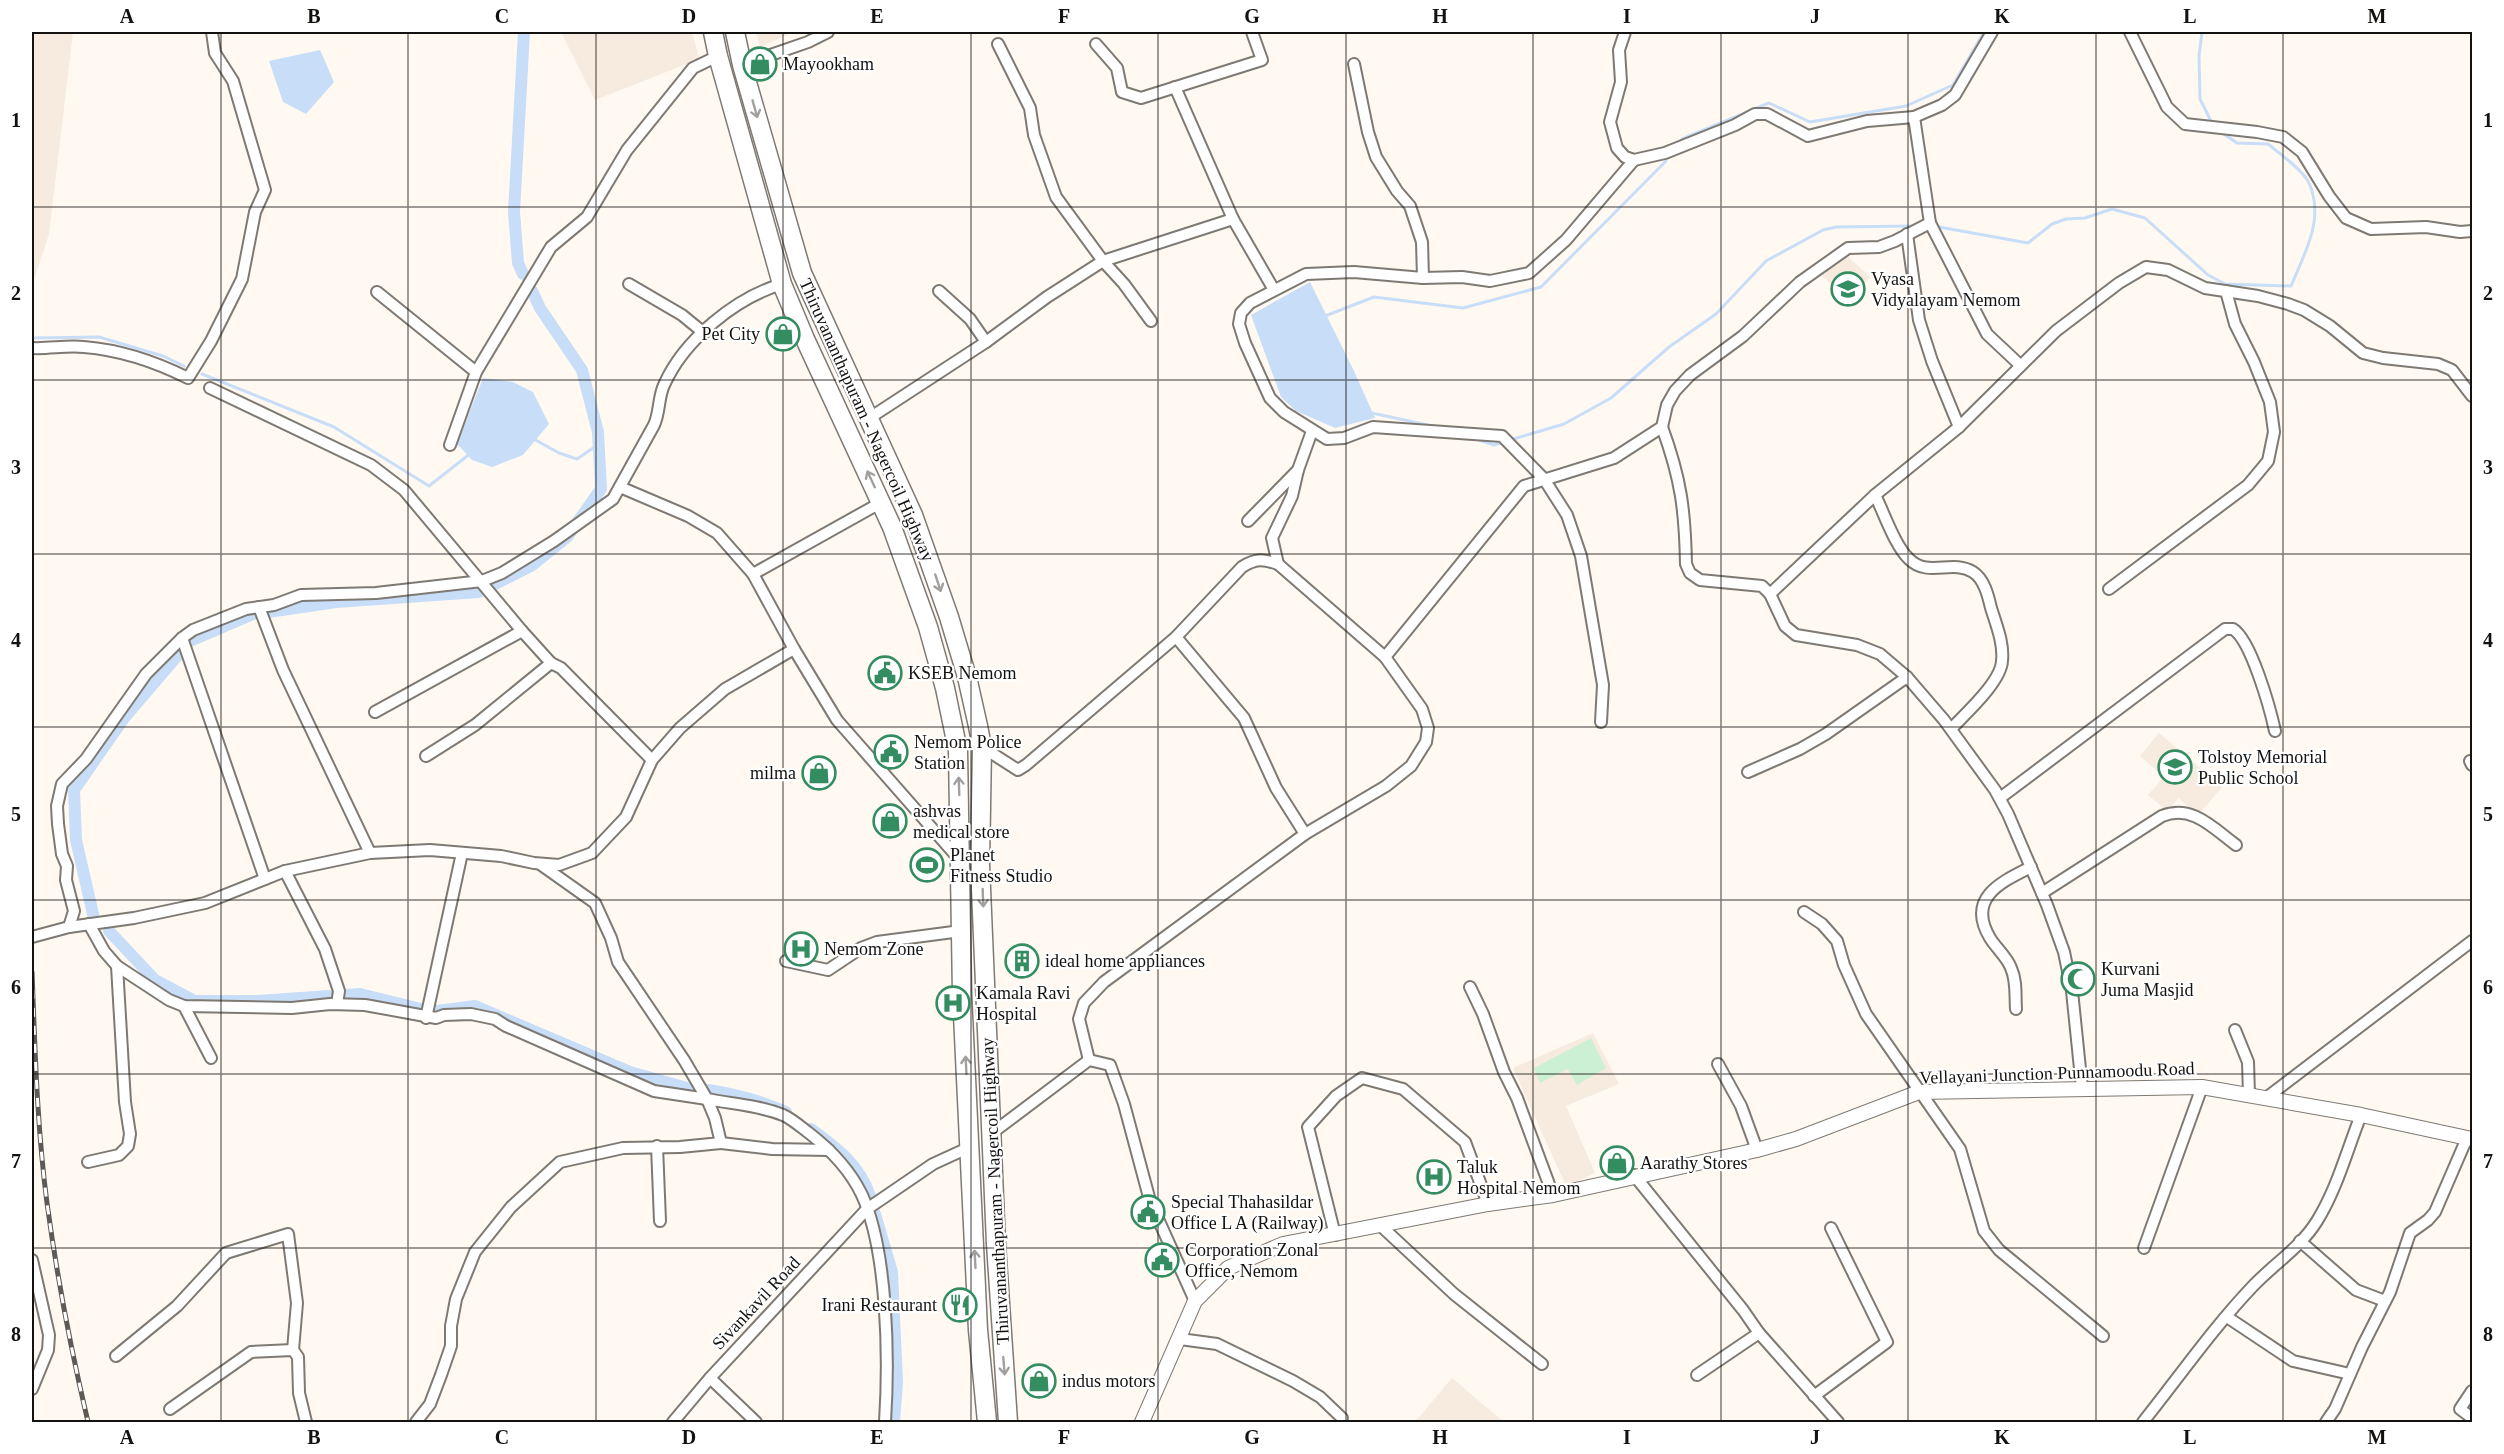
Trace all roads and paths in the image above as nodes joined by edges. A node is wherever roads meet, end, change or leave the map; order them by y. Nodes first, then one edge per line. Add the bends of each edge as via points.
1 (212, 32) edge
2 (714, 32) edge
3 (735, 32) edge
4 (828, 32) edge
5 (1252, 32) edge
6 (1625, 32) edge
7 (1992, 32) edge
8 (2130, 32) edge
9 (998, 44) dead end
10 (1096, 44) dead end
11 (718, 56) junction
12 (1354, 63) dead end
13 (742, 64) junction
14 (1175, 87) junction
15 (1914, 117) junction
16 (1634, 160) junction
17 (1233, 219) junction
18 (1929, 223) junction
19 (2472, 231) edge
20 (1907, 234) junction
21 (1103, 261) junction
22 (1423, 278) junction
23 (629, 284) dead end
24 (782, 284) junction
25 (1274, 290) junction
26 (939, 291) dead end
27 (2226, 291) junction
28 (377, 292) dead end
29 (1151, 321) dead end
30 (704, 333) junction
31 (986, 342) junction
32 (32, 348) edge
33 (2020, 365) junction
34 (476, 372) junction
35 (210, 388) dead end
36 (2472, 396) edge
37 (868, 419) junction
38 (1662, 427) junction
39 (1959, 427) junction
40 (1312, 431) junction
41 (450, 445) dead end
42 (1298, 470) junction
43 (1544, 479) junction
44 (620, 487) junction
45 (1875, 495) junction
46 (882, 502) junction
47 (1248, 521) dead end
48 (1278, 564) junction
49 (753, 574) junction
50 (482, 581) junction
51 (2109, 589) dead end
52 (1770, 594) junction
53 (259, 607) junction
54 (522, 631) junction
55 (1176, 637) junction
56 (182, 639) junction
57 (794, 649) junction
58 (1385, 657) junction
59 (551, 663) junction
60 (1906, 677) junction
61 (375, 712) dead end
62 (1601, 722) dead end
63 (1951, 729) junction
64 (2276, 731) dead end
65 (982, 747) junction
66 (426, 756) dead end
67 (652, 760) junction
68 (1748, 772) dead end
69 (2000, 798) junction
70 (1305, 834) junction
71 (2236, 845) dead end
72 (370, 853) junction
73 (462, 853) junction
74 (961, 862) junction
75 (540, 864) junction
76 (980, 865) junction
77 (2031, 867) junction
78 (285, 871) junction
79 (265, 879) junction
80 (2042, 893) junction
81 (1804, 912) dead end
82 (89, 924) junction
83 (69, 927) junction
84 (961, 931) junction
85 (34, 936) edge
86 (2472, 940) edge
87 (786, 961) dead end
88 (117, 966) junction
89 (1470, 987) dead end
90 (337, 1004) junction
91 (184, 1006) junction
92 (2016, 1009) dead end
93 (426, 1018) junction
94 (2235, 1029) dead end
95 (211, 1058) dead end
96 (1089, 1060) junction
97 (1718, 1064) dead end
98 (2202, 1087) junction
99 (2082, 1088) junction
100 (1919, 1092) junction
101 (2249, 1095) junction
102 (2266, 1098) junction
103 (706, 1099) junction
104 (2361, 1115) junction
105 (992, 1133) junction
106 (2470, 1138) edge
107 (720, 1143) junction
108 (657, 1146) junction
109 (970, 1147) junction
110 (829, 1150) junction
111 (1757, 1150) junction
112 (88, 1162) dead end
113 (1634, 1175) junction
114 (1553, 1195) junction
115 (1488, 1204) junction
116 (867, 1209) junction
117 (660, 1221) dead end
118 (1382, 1226) junction
119 (1830, 1228) dead end
120 (1335, 1235) junction
121 (2300, 1241) junction
122 (2144, 1248) dead end
123 (32, 1260) edge
124 (1196, 1301) junction
125 (2385, 1301) junction
126 (2227, 1317) junction
127 (1759, 1333) junction
128 (2103, 1336) dead end
129 (1180, 1339) junction
130 (293, 1350) junction
131 (116, 1356) dead end
132 (1542, 1364) dead end
133 (2350, 1374) junction
134 (1697, 1375) dead end
135 (710, 1378) junction
136 (32, 1389) edge
137 (2472, 1391) edge
138 (1814, 1396) junction
139 (170, 1409) dead end
140 (1342, 1418) dead end
141 (2472, 1418) edge
142 (306, 1422) edge
143 (416, 1422) edge
144 (673, 1422) edge
145 (756, 1422) edge
146 (885, 1422) edge
147 (987, 1422) edge
148 (1008, 1422) edge
149 (1142, 1422) edge
150 (1838, 1422) edge
151 (2144, 1422) edge
152 (2326, 1422) edge

1 - 32 street via 215,53 232,81 265,190 255,212 242,279 211,341 188,378 128,353 82,346
2 - 11 main road, Thiruvananthapuram - Nagercoil Highway
3 - 13 main road, Thiruvananthapuram - Nagercoil Highway
4 - 13 street
5 - 14 street via 1262,60
6 - 16 street via 1618,50 1621,82 1610,122 1617,148
7 - 15 street via 1955,95
8 - 19 street via 2167,107 2185,124 2283,138 2302,152 2346,218 2371,229 2426,227
9 - 21 street via 1030,108 1034,135 1056,197
10 - 14 street via 1117,68 1122,92 1141,98
11 - 24 main road, Thiruvananthapuram - Nagercoil Highway
11 - 34 street via 693,68 627,150 587,217 551,247
12 - 22 street via 1376,157 1410,206 1422,242
13 -> 37 main road, Thiruvananthapuram - Nagercoil Highway via 802,273
14 - 17 street
15 - 16 street via 1867,120 1808,136 1767,114 1755,114 1686,145
15 - 18 street
16 - 22 street via 1566,240 1528,273 1490,281
17 - 21 street
17 - 25 street
18 - 20 street
18 - 33 street via 1987,334
20 - 38 street via 1879,246 1848,248 1800,282 1743,336 1690,375 1675,391
20 - 39 street via 1919,320
21 - 29 street
21 - 31 street
22 - 25 street via 1354,272 1306,274
23 - 30 street via 682,315
24 - 30 street via 732,308
46 -> 24 main road, Thiruvananthapuram - Nagercoil Highway
25 - 40 street via 1250,303 1241,313 1239,324 1270,398
26 - 31 street via 970,319
27 - 33 street via 2205,288 2168,270 2146,267 2065,324
27 - 36 street via 2304,310 2363,352 2438,364 2452,370
27 - 51 street via 2235,324 2270,402 2274,432 2268,461 2248,485
28 - 34 street
30 - 44 street via 684,351 668,375 659,415
31 - 37 street
33 - 39 street
34 - 41 street
35 - 50 street via 371,465 405,490
37 -> 65 main road, Thiruvananthapuram - Nagercoil Highway via 913,515 934,571 967,677
38 - 43 street via 1614,458
38 - 52 street via 1683,498 1686,564 1690,573 1700,580 1762,586
39 - 45 street
40 - 42 street
40 - 43 street via 1327,439 1344,438 1373,427 1502,436
42 - 47 street
42 - 48 street via 1292,496 1272,538
43 - 58 street via 1524,486
43 - 62 street via 1567,515 1581,556 1603,685
44 - 49 street via 717,533
44 - 50 street via 613,499 554,541
45 - 52 street
45 - 63 street via 1908,559 1930,570 1961,567 1974,572 1984,584 2003,663 1993,682
46 - 49 street
74 -> 46 main road, Thiruvananthapuram - Nagercoil Highway via 958,750 953,720 928,627
48 - 55 street via 1265,559 1242,567
48 - 58 street
49 - 57 street
50 - 53 street via 376,593 301,595
50 - 54 street
52 - 60 street via 1785,626 1796,635 1857,645 1880,654
53 - 56 street via 212,621
53 - 72 street via 283,670
54 - 59 street
54 - 61 street
55 - 65 street via 1018,770
55 - 70 street via 1244,718 1276,788
56 - 79 street
56 - 83 street via 146,674 86,759 62,784 57,806 74,911
57 - 67 street via 725,689 680,728
57 - 74 street via 837,720
58 - 70 street via 1422,709 1428,728 1426,742 1411,766 1386,786
59 - 66 street via 475,725
59 - 67 street via 561,668
60 - 63 street
60 - 68 street via 1826,734
63 - 69 street
64 - 69 street via 2245,640 2232,629 2225,629
65 - 76 main road, Thiruvananthapuram - Nagercoil Highway
67 - 75 street via 626,817 592,853 559,865
69 - 77 street
70 - 96 street via 1104,982 1084,1003 1079,1019
71 - 80 street via 2193,814 2172,812
72 - 73 street
72 - 78 street
73 - 75 street
73 - 93 street
74 - 76 main road
74 - 84 main road, Thiruvananthapuram - Nagercoil Highway
75 - 103 street via 595,903 618,962
76 -> 105 main road, Thiruvananthapuram - Nagercoil Highway
77 - 80 street
77 - 92 street via 1996,886 1983,908 1989,936 2014,977
78 - 79 street
78 - 90 street via 325,949 339,991
79 - 82 street via 204,903
80 - 99 street via 2064,952 2072,991
81 - 100 street via 1837,940 1866,1014
82 - 83 street
82 - 88 street
83 - 85 street
84 - 87 street via 877,942 828,970
109 -> 84 main road, Thiruvananthapuram - Nagercoil Highway
86 - 102 street
88 - 91 street
88 - 112 street via 130,1134 128,1146 119,1155
89 - 114 street
90 - 91 street via 292,1008
90 - 93 street via 364,1005
91 - 95 street
93 - 103 street via 471,1014 495,1019 654,1090
94 - 101 street via 2248,1062
96 - 105 street
96 - 124 street via 1110,1065 1150,1201
97 - 111 street via 1741,1106
98 - 99 street, Vellayani Junction Punnamoodu Road
98 - 101 street, Vellayani Junction Punnamoodu Road
98 - 122 street
99 - 100 street, Vellayani Junction Punnamoodu Road
100 - 111 street, Vellayani Junction Punnamoodu Road
100 - 128 street via 1960,1149 1984,1231 2000,1250
101 - 102 street, Vellayani Junction Punnamoodu Road
102 - 104 street, Vellayani Junction Punnamoodu Road
103 - 107 street
103 - 110 street via 739,1103 785,1116
104 - 106 street, Vellayani Junction Punnamoodu Road
104 - 121 street via 2330,1197
105 -> 148 main road, Thiruvananthapuram - Nagercoil Highway
106 - 125 street via 2435,1212 2410,1233
107 - 108 street
107 - 110 street
108 - 117 street
108 - 143 street via 623,1148 560,1162 511,1207 475,1252 460,1286 451,1346 430,1404
109 - 116 street, Sivankavil Road via 933,1164
147 -> 109 main road, Thiruvananthapuram - Nagercoil Highway via 978,1330
110 - 116 street via 848,1170
111 - 113 street, Vellayani Junction Punnamoodu Road
113 - 114 street, Vellayani Junction Punnamoodu Road
113 - 127 street
114 - 115 street, Vellayani Junction Punnamoodu Road
115 - 118 street, Vellayani Junction Punnamoodu Road
115 - 120 street via 1465,1142 1403,1089 1362,1078 1336,1095 1308,1126
116 - 135 street, Sivankavil Road
116 - 146 street via 884,1289
118 - 120 street, Vellayani Junction Punnamoodu Road
118 - 132 street via 1454,1294
119 - 138 street via 1887,1342
120 - 124 street, Vellayani Junction Punnamoodu Road via 1283,1244 1228,1268
121 - 125 street via 2356,1290
121 - 126 street
123 - 136 street via 49,1335 48,1350
124 - 129 street, Vellayani Junction Punnamoodu Road
125 - 133 street
126 - 133 street via 2293,1361
126 - 151 street
127 - 134 street
127 - 138 street
129 - 140 street via 1216,1344 1293,1381 1320,1397
129 - 149 street, Vellayani Junction Punnamoodu Road
130 - 131 street via 297,1303 288,1234 226,1253 177,1306
130 - 139 street via 251,1352
130 - 142 street via 298,1357 299,1393
133 - 152 street
135 - 144 street, Sivankavil Road
135 - 145 street
137 - 141 street via 2460,1409
138 - 150 street

